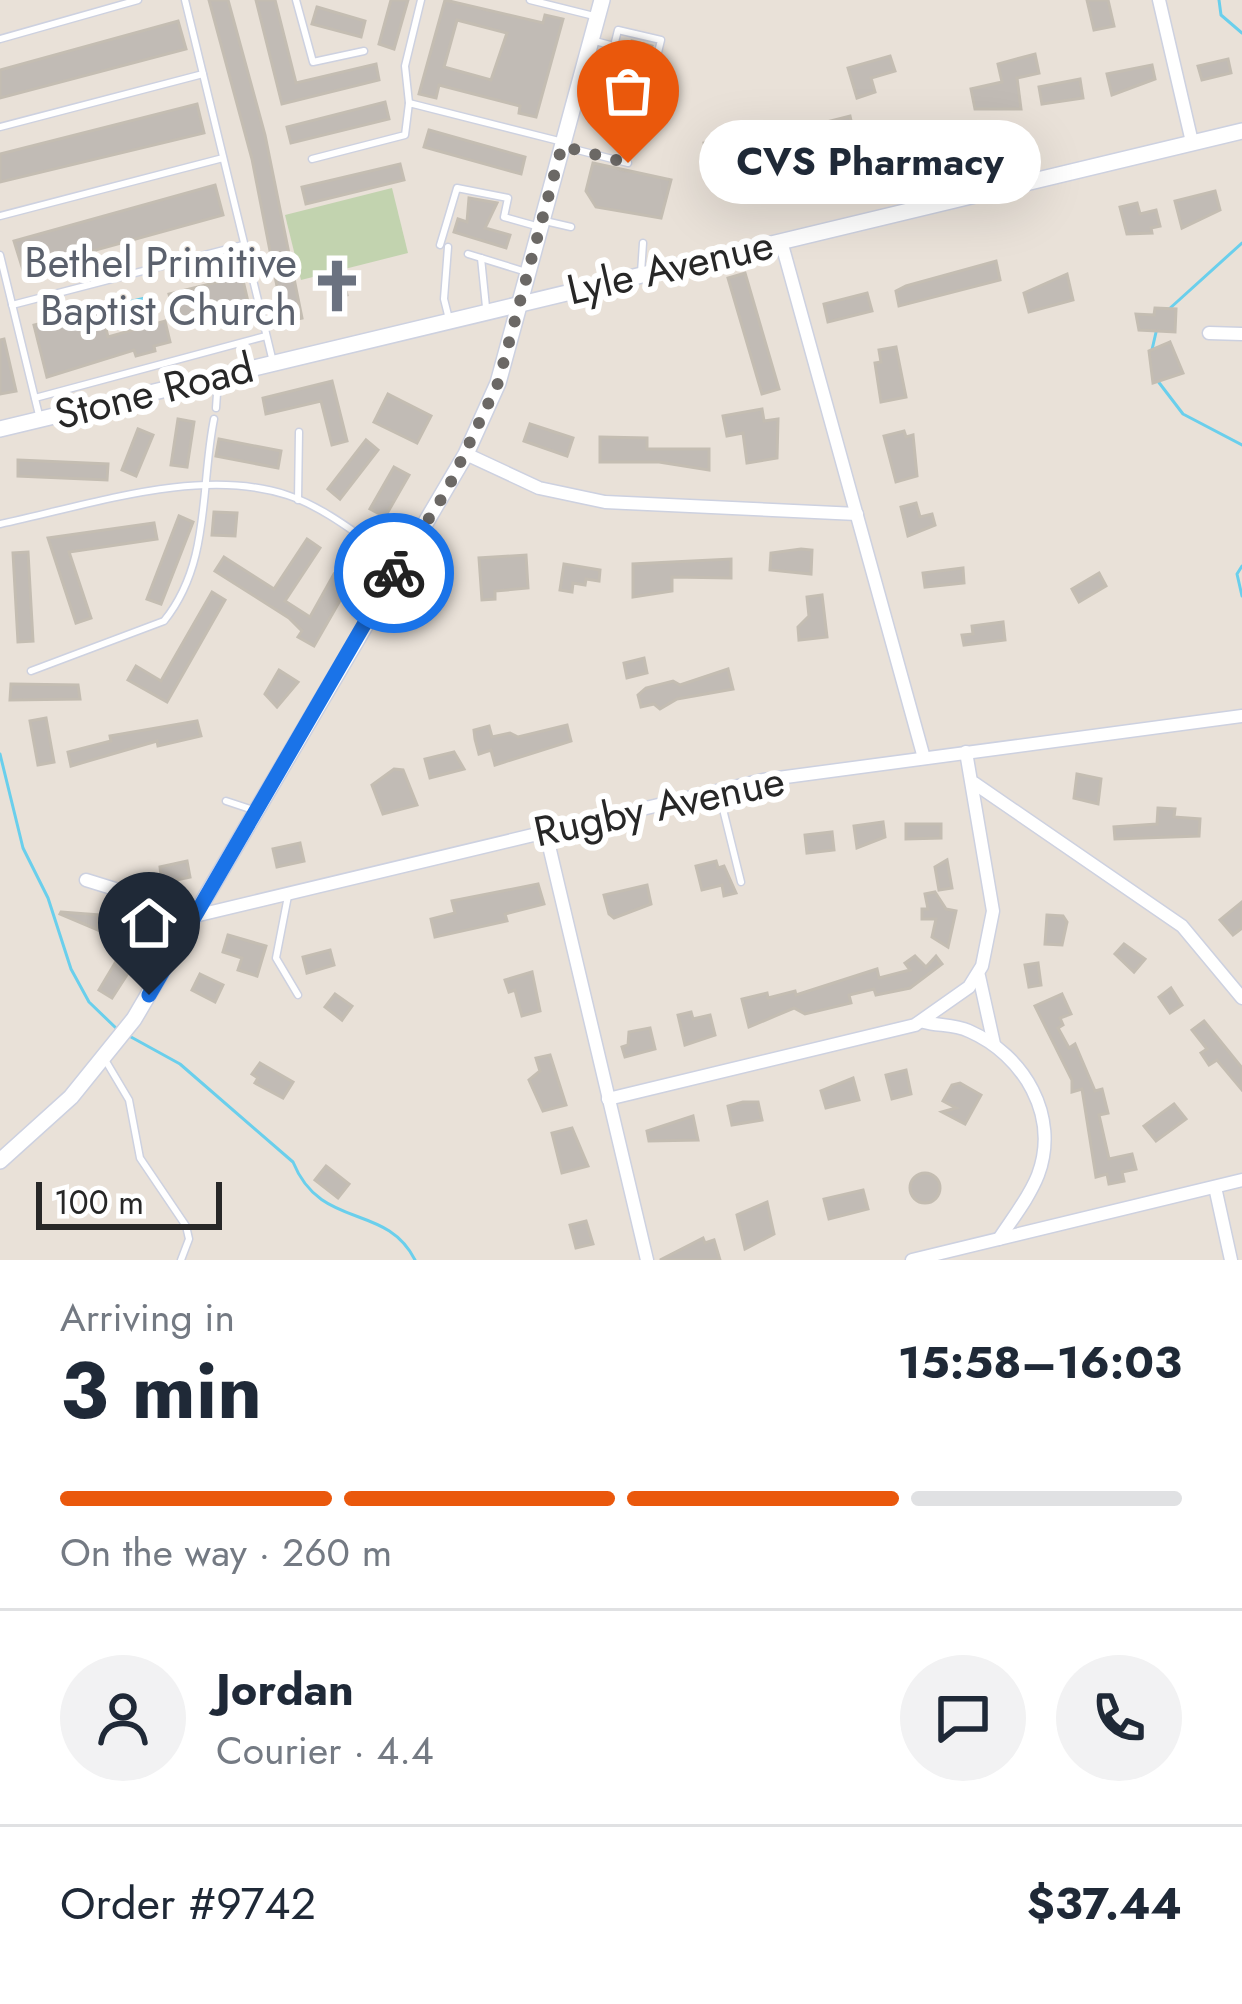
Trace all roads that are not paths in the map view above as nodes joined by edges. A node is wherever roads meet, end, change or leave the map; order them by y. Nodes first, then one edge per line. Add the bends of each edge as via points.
1 (138, 0) edge
2 (185, 0) edge
3 (296, 0) edge
4 (422, 0) edge
5 (530, 0) edge
6 (602, 0) edge
7 (1159, 0) edge
8 (598, 17) junction
9 (0, 39) edge
10 (591, 40) junction
11 (614, 46) junction
12 (364, 50) dead end
13 (610, 63) dead end
14 (653, 73) dead end
15 (203, 74) junction
16 (580, 79) junction
17 (646, 100) dead end
18 (409, 103) junction
19 (0, 127) edge
20 (1242, 131) edge
21 (1192, 142) junction
22 (562, 144) junction
23 (223, 158) junction
24 (312, 159) dead end
25 (628, 163) dead end
26 (0, 216) edge
27 (540, 224) junction
28 (571, 227) dead end
29 (782, 241) junction
30 (643, 243) dead end
31 (244, 245) junction
32 (468, 254) dead end
33 (0, 255) edge
34 (481, 258) junction
35 (526, 272) junction
36 (641, 273) junction
37 (518, 302) junction
38 (12, 305) junction
39 (487, 309) junction
40 (449, 319) junction
41 (1209, 333) dead end
42 (1242, 334) edge
43 (266, 336) junction
44 (273, 362) junction
45 (218, 375) junction
46 (35, 398) junction
47 (216, 408) dead end
48 (40, 419) junction
49 (214, 419) dead end
50 (0, 429) edge
51 (299, 432) dead end
52 (466, 454) junction
53 (204, 488) junction
54 (298, 500) junction
55 (856, 514) junction
56 (0, 524) edge
57 (400, 563) junction
58 (32, 671) dead end
59 (1242, 716) edge
60 (966, 752) junction
61 (924, 758) junction
62 (974, 783) junction
63 (718, 790) junction
64 (226, 801) dead end
65 (258, 812) junction
66 (544, 830) junction
67 (86, 880) dead end
68 (741, 883) dead end
69 (288, 892) junction
70 (199, 915) junction
71 (979, 976) junction
72 (298, 995) dead end
73 (1242, 998) edge
74 (923, 1022) junction
75 (994, 1044) junction
76 (104, 1058) junction
77 (608, 1099) junction
78 (0, 1161) edge
79 (1242, 1180) edge
80 (1214, 1187) junction
81 (999, 1239) junction
82 (181, 1260) edge
83 (647, 1260) edge
84 (912, 1260) edge
85 (1232, 1260) edge

1 - 9 lane
2 - 15 lane
3 - 12 lane via 313,62
4 - 18 lane via 405,66
5 - 8 lane
6 - 8 street
7 - 21 street
8 - 10 street
10 - 11 lane
10 - 16 street
11 - 13 lane
11 - 14 lane via 618,30 661,40
15 - 19 lane
15 - 23 lane
16 - 17 lane
16 - 22 street
18 - 22 lane
18 - 24 lane via 405,135
20 - 21 street, Lyle Avenue
21 - 29 street, Lyle Avenue
22 - 25 lane
22 - 27 street
23 - 26 lane
23 - 31 lane
27 - 28 lane
27 - 35 street
27 - 40 lane via 504,217 508,198 457,188 444,246
29 - 36 street, Lyle Avenue
29 - 55 street
30 - 36 lane
31 - 38 lane
31 - 43 lane
32 - 34 lane
33 - 38 lane
34 - 35 lane
34 - 39 lane
35 - 37 street
36 - 37 street, Lyle Avenue
37 - 39 street, Stone Road
37 - 52 street via 498,383
38 - 46 lane
39 - 40 street, Stone Road
40 - 44 street, Stone Road
41 - 42 street
43 - 44 lane
43 - 46 lane
44 - 45 street, Stone Road
45 - 47 lane
45 - 48 street, Stone Road
46 - 48 lane
48 - 50 street, Stone Road
49 - 53 lane
51 - 54 lane
52 - 55 street via 539,488 605,502
52 - 57 street
53 - 54 lane
53 - 56 lane
53 - 58 lane via 202,541 164,621
54 - 57 lane
55 - 61 street
57 - 65 street
59 - 60 street, Rugby Avenue
60 - 61 street, Rugby Avenue
60 - 62 street
61 - 63 street, Rugby Avenue
62 - 71 street via 993,911
62 - 73 street via 1182,926
63 - 66 street, Rugby Avenue
63 - 68 lane
64 - 65 lane
65 - 70 street
66 - 69 street, Rugby Avenue
66 - 77 street
67 - 70 street
69 - 70 street, Rugby Avenue
69 - 72 lane via 276,958
70 - 76 street
71 - 74 street
71 - 75 street
74 - 75 street
74 - 77 street
75 - 81 street via 1035,1092 1045,1139 1035,1182
76 - 78 street
76 - 82 lane via 129,1100 140,1158 186,1226
77 - 83 street
79 - 80 street
80 - 81 street
80 - 85 street
81 - 84 street

